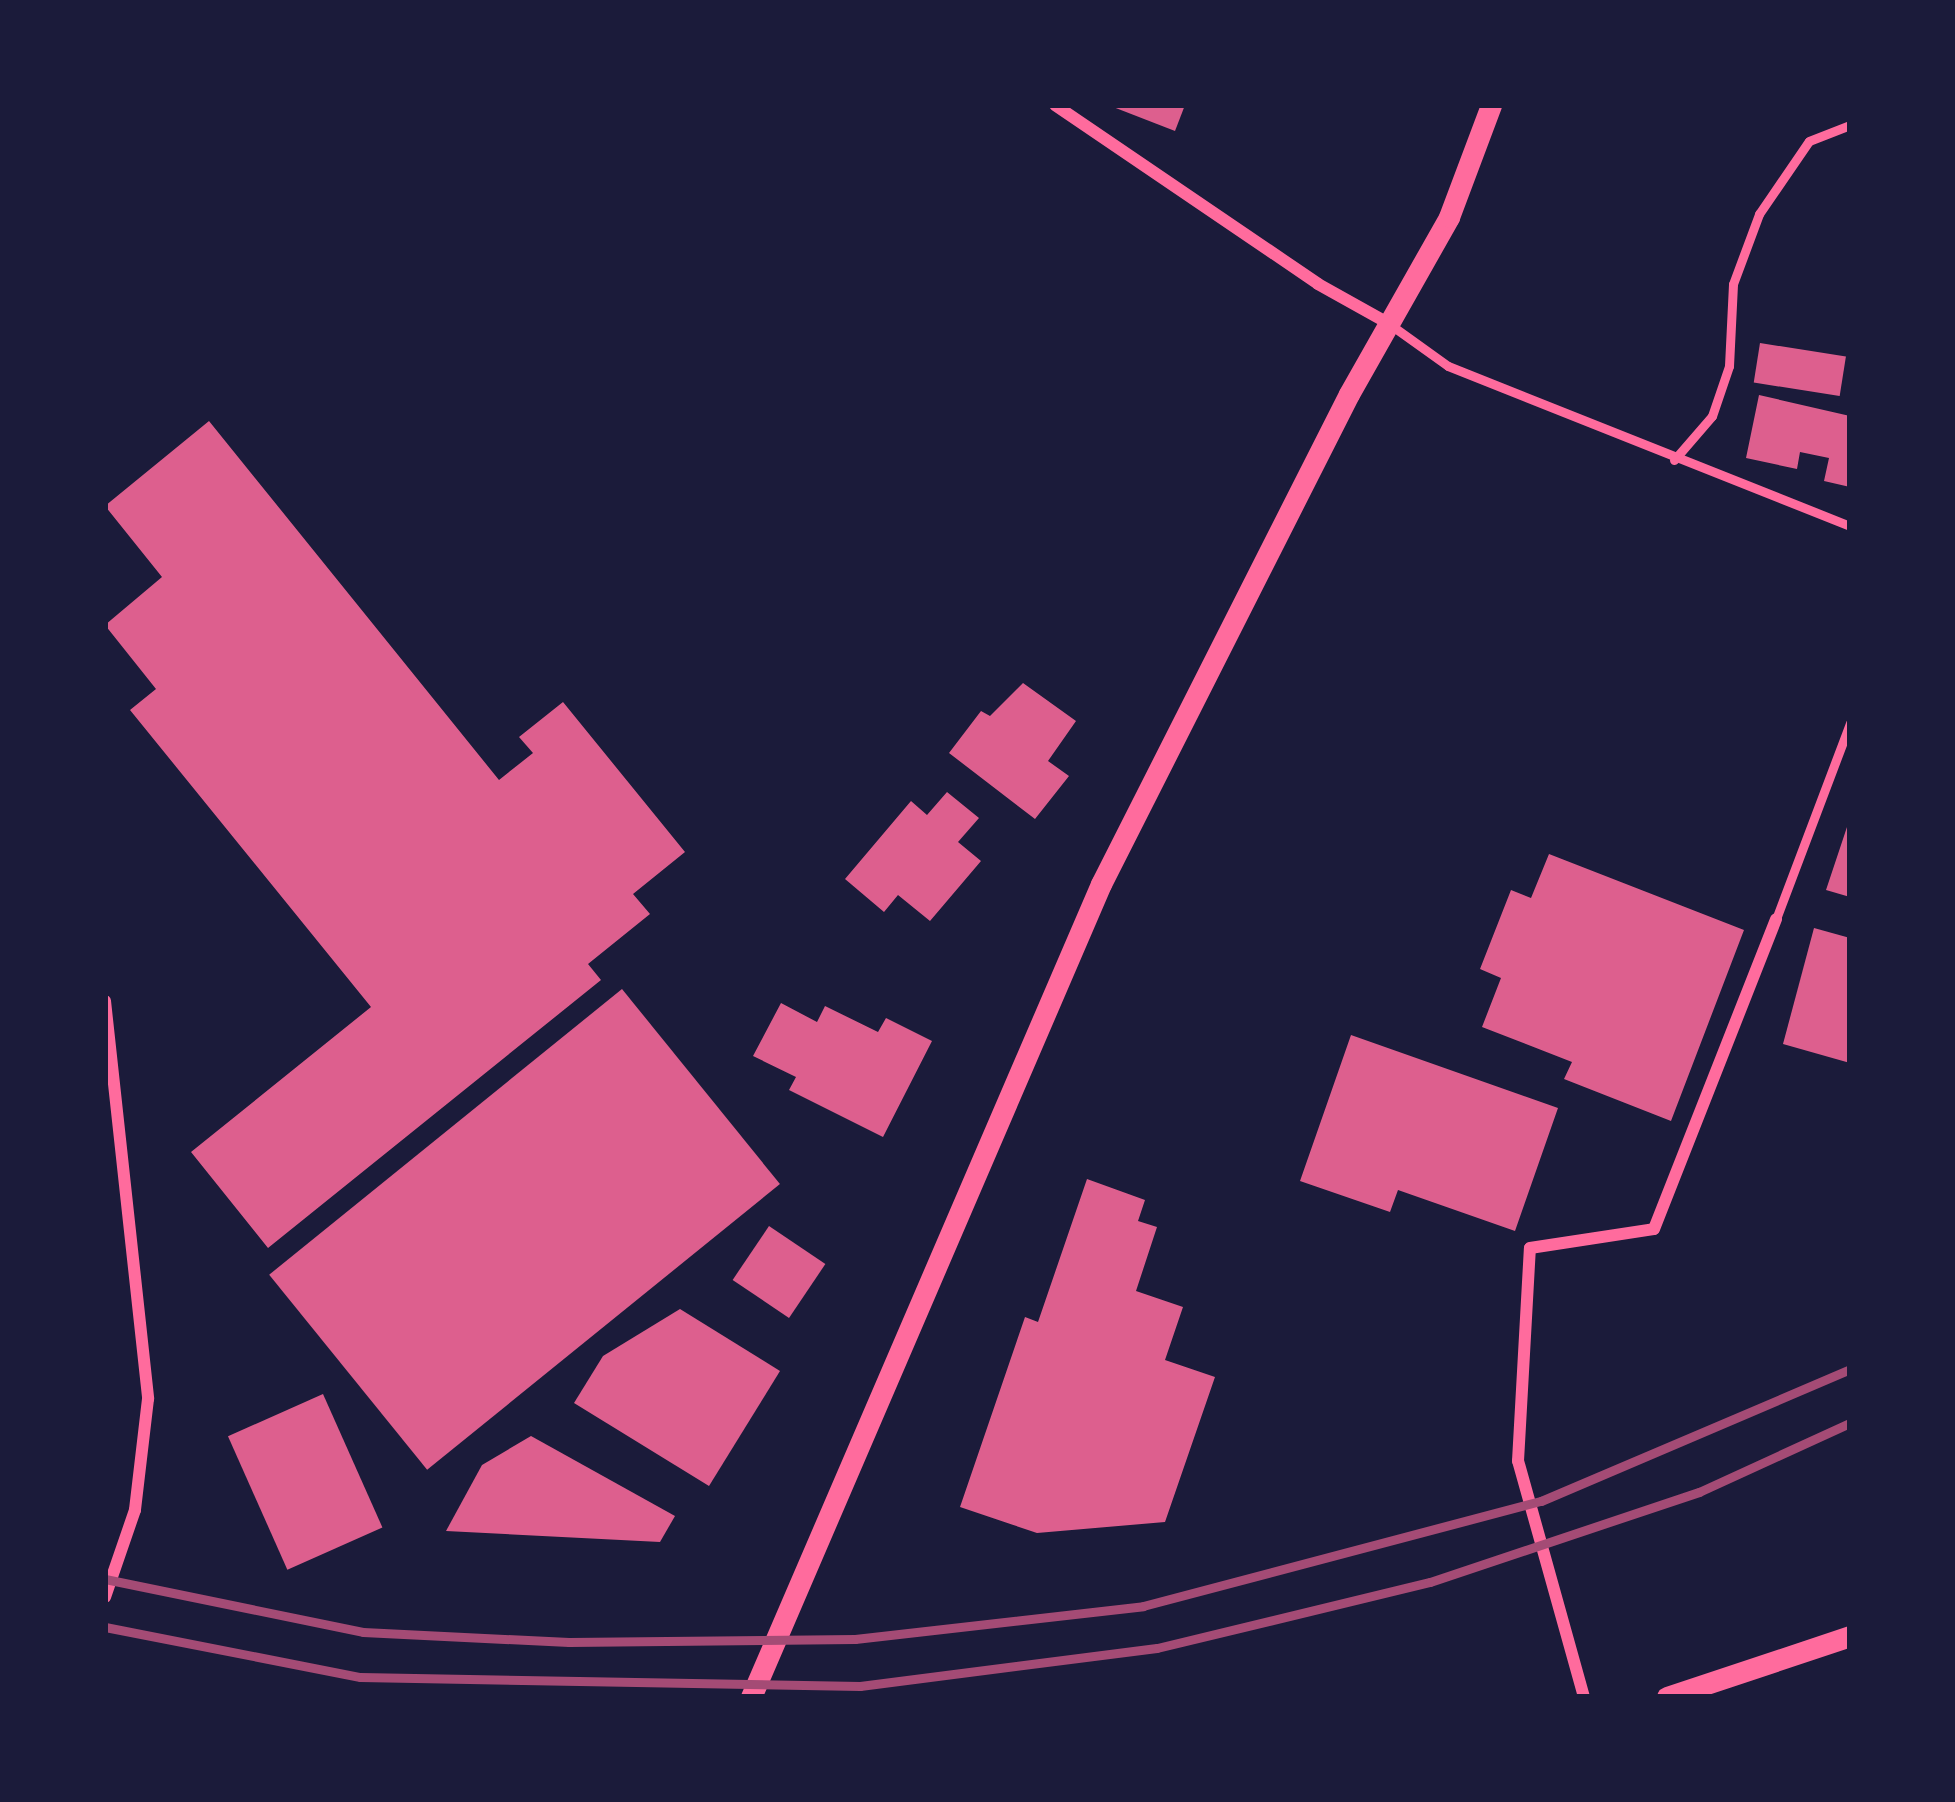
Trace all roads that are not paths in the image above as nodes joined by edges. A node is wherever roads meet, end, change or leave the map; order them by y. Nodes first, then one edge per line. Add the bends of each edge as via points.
1 (1055, 105) edge
2 (1491, 105) edge
3 (1850, 125) edge
4 (1388, 322) junction
5 (1674, 460) junction
6 (1850, 526) edge
7 (1850, 723) edge
8 (1776, 919) joint
9 (105, 1001) edge
10 (105, 1598) edge
11 (1850, 1636) edge
12 (751, 1697) edge
13 (1584, 1697) edge
14 (1667, 1697) edge

1 - 4 street via 1318,284
2 - 4 street via 1449,217
3 - 5 lane via 1809,141 1759,214 1733,284 1724,383 1712,416
4 - 5 lane via 1448,366
4 - 12 street via 1101,884
5 - 6 lane
7 - 8 lane
8 - 13 street via 1654,1228 1530,1248 1518,1462
9 - 10 street via 148,1399 136,1510
11 - 14 street

